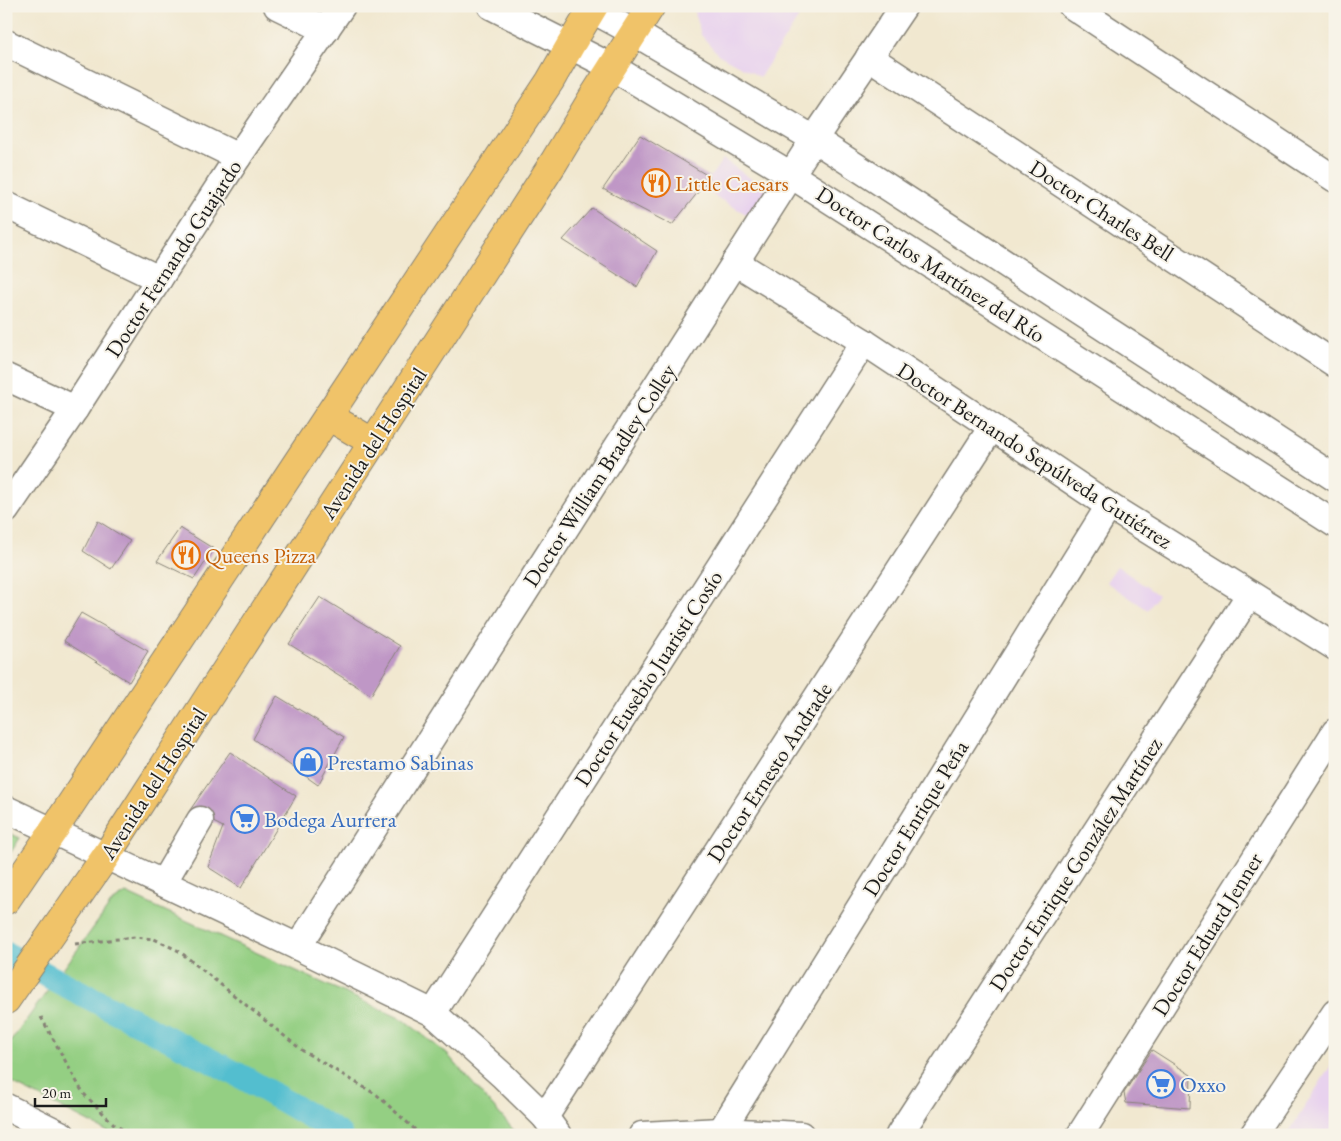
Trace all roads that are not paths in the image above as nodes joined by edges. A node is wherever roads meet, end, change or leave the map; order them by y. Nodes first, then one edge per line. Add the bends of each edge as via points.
1 (277, 6) edge
2 (342, 6) edge
3 (492, 6) edge
4 (651, 6) edge
5 (904, 6) edge
6 (1072, 6) edge
7 (590, 7) edge
8 (326, 30) junction
9 (634, 32) junction
10 (6, 43) edge
11 (570, 46) junction
12 (870, 57) junction
13 (612, 67) junction
14 (814, 139) junction
15 (238, 158) junction
16 (791, 174) junction
17 (1335, 179) edge
18 (6, 206) edge
19 (735, 262) junction
20 (159, 279) junction
21 (864, 342) junction
22 (1335, 364) edge
23 (6, 377) edge
24 (75, 409) junction
25 (328, 416) junction
26 (992, 427) junction
27 (374, 443) junction
28 (1335, 478) edge
29 (1109, 506) junction
30 (6, 510) edge
31 (1335, 524) edge
32 (1250, 594) junction
33 (1335, 647) edge
34 (1335, 732) edge
35 (6, 809) edge
36 (200, 820) dead end
37 (53, 831) junction
38 (106, 856) junction
39 (163, 883) junction
40 (6, 900) edge
41 (298, 947) junction
42 (6, 1000) edge
43 (433, 1013) junction
44 (1335, 1013) edge
45 (6, 1108) edge
46 (552, 1126) edge
47 (721, 1131) junction
48 (62, 1135) edge
49 (642, 1135) edge
50 (801, 1135) edge
51 (899, 1135) edge
52 (1080, 1135) edge
53 (1253, 1135) edge

1 - 8 street
2 - 8 street, Doctor Fernando Guajardo
3 - 11 street, Doctor Carlos Martínez del Río
4 - 9 main road, Avenida del Hospital
5 - 12 street, Doctor William Bradley Colley
6 - 17 street
7 - 9 street, Doctor Carlos Martínez del Río
7 - 11 main road
8 - 15 street, Doctor Fernando Guajardo
9 - 13 main road, Avenida del Hospital
9 - 14 street, Doctor Carlos Martínez del Río
10 - 15 street
11 - 13 street, Doctor Carlos Martínez del Río
11 - 25 main road via 545,90
12 - 14 street, Doctor William Bradley Colley
12 - 22 street, Doctor Charles Bell
13 - 16 street, Doctor Carlos Martínez del Río
13 - 27 main road, Avenida del Hospital
14 - 16 street, Doctor William Bradley Colley
14 - 28 street, Doctor Carlos Martínez del Río
15 - 20 street, Doctor Fernando Guajardo
16 - 19 street, Doctor William Bradley Colley
16 - 31 street, Doctor Carlos Martínez del Río
18 - 20 street
19 - 21 street, Doctor Bernando Sepúlveda Gutiérrez
19 - 41 street, Doctor William Bradley Colley
20 - 24 street, Doctor Fernando Guajardo
21 - 26 street, Doctor Bernando Sepúlveda Gutiérrez
21 - 43 street, Doctor Eusebio Juaristi Cosío
23 - 24 street
24 - 30 street, Doctor Fernando Guajardo
25 - 27 main road
25 - 37 main road
26 - 29 street, Doctor Bernando Sepúlveda Gutiérrez
26 - 46 street, Doctor Ernesto Andrade
27 - 38 main road, Avenida del Hospital
29 - 32 street, Doctor Bernando Sepúlveda Gutiérrez
29 - 47 street, Doctor Enrique Peña
32 - 33 street, Doctor Bernando Sepúlveda Gutiérrez
32 - 51 street, Doctor Enrique González Martínez
34 - 52 street, Doctor Eduard Jenner
35 - 37 street
36 - 39 street
37 - 38 street
37 - 40 main road
38 - 39 street
38 - 42 main road, Avenida del Hospital
39 - 41 street
41 - 43 street
43 - 46 street via 502,1074
44 - 53 street
45 - 48 street
47 - 49 street
47 - 50 street

